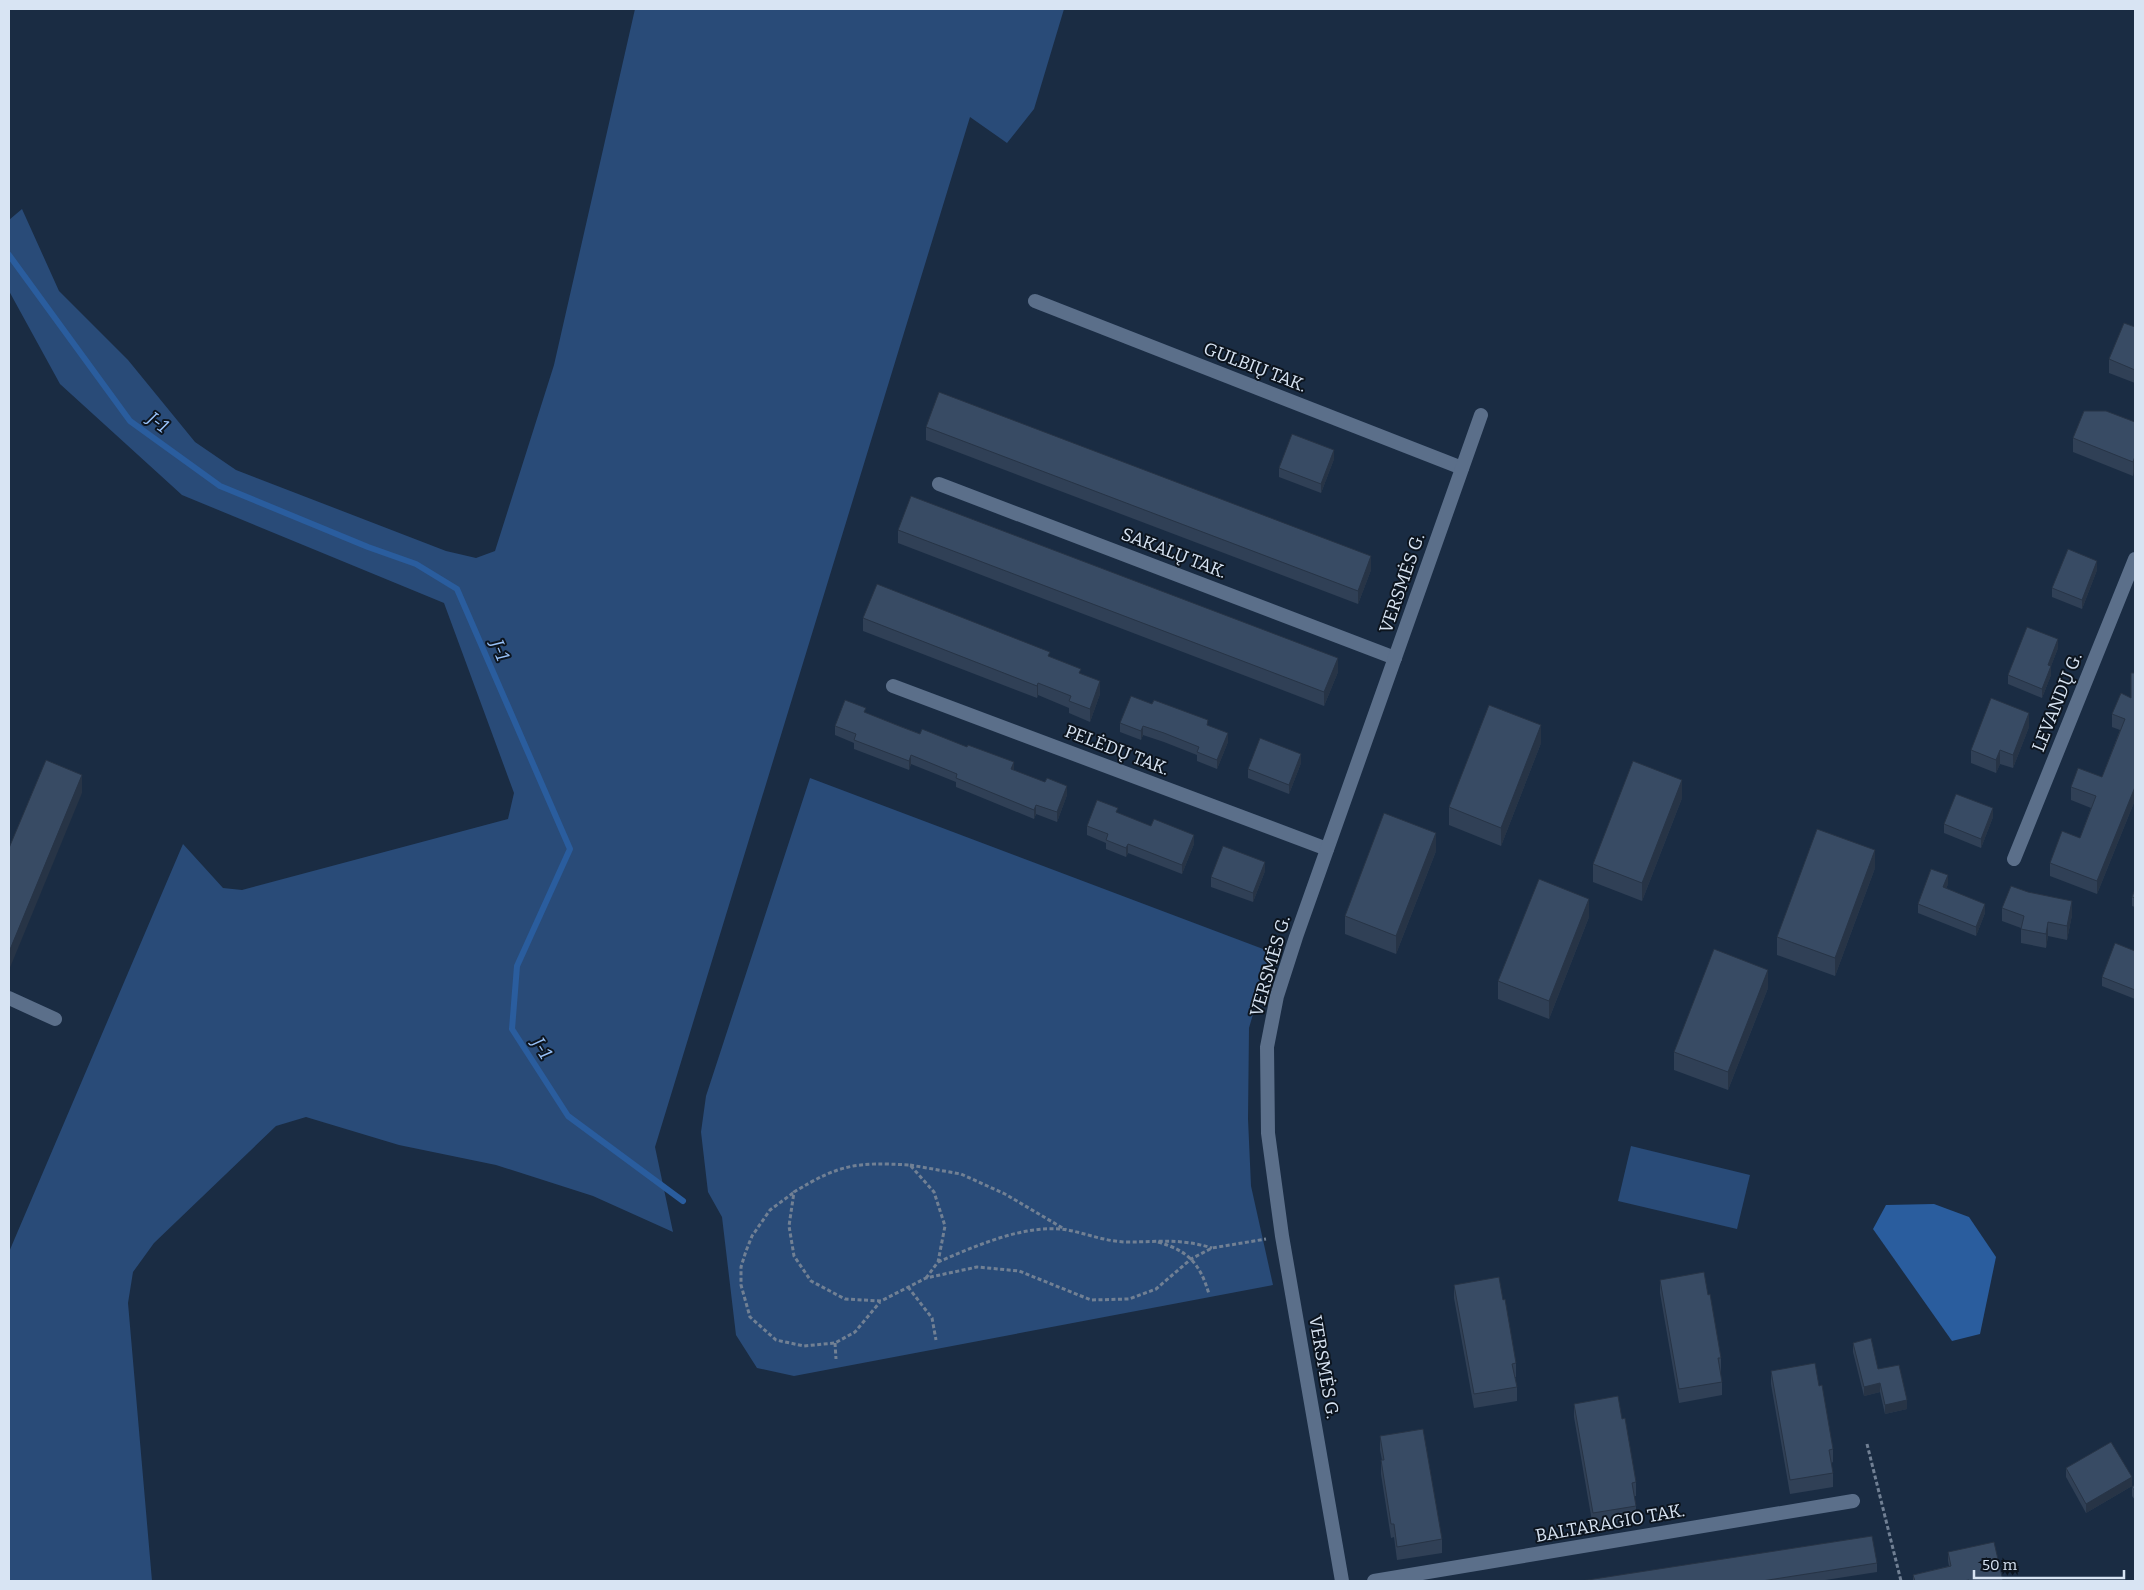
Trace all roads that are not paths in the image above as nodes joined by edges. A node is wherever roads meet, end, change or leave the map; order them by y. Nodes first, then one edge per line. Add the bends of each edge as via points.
1 (1035, 301) dead end
2 (1481, 415) dead end
3 (1462, 468) junction
4 (939, 484) dead end
5 (2135, 559) edge
6 (1395, 658) junction
7 (893, 686) dead end
8 (1328, 849) junction
9 (2014, 859) dead end
10 (9, 998) edge
11 (55, 1019) dead end
12 (1853, 1502) dead end
13 (1342, 1581) edge
14 (1374, 1581) edge

1 - 3 street, GULBIŲ TAK.
2 - 3 street, VERSMĖS G.
3 - 6 street, VERSMĖS G.
4 - 6 street, SAKALŲ TAK.
5 - 9 street, LEVANDŲ G.
6 - 8 street, VERSMĖS G.
7 - 8 street, PELĖDŲ TAK.
8 - 13 street, VERSMĖS G. via 1276,996 1267,1047 1268,1133 1282,1236
10 - 11 street
12 - 14 street, BALTARAGIO TAK.

